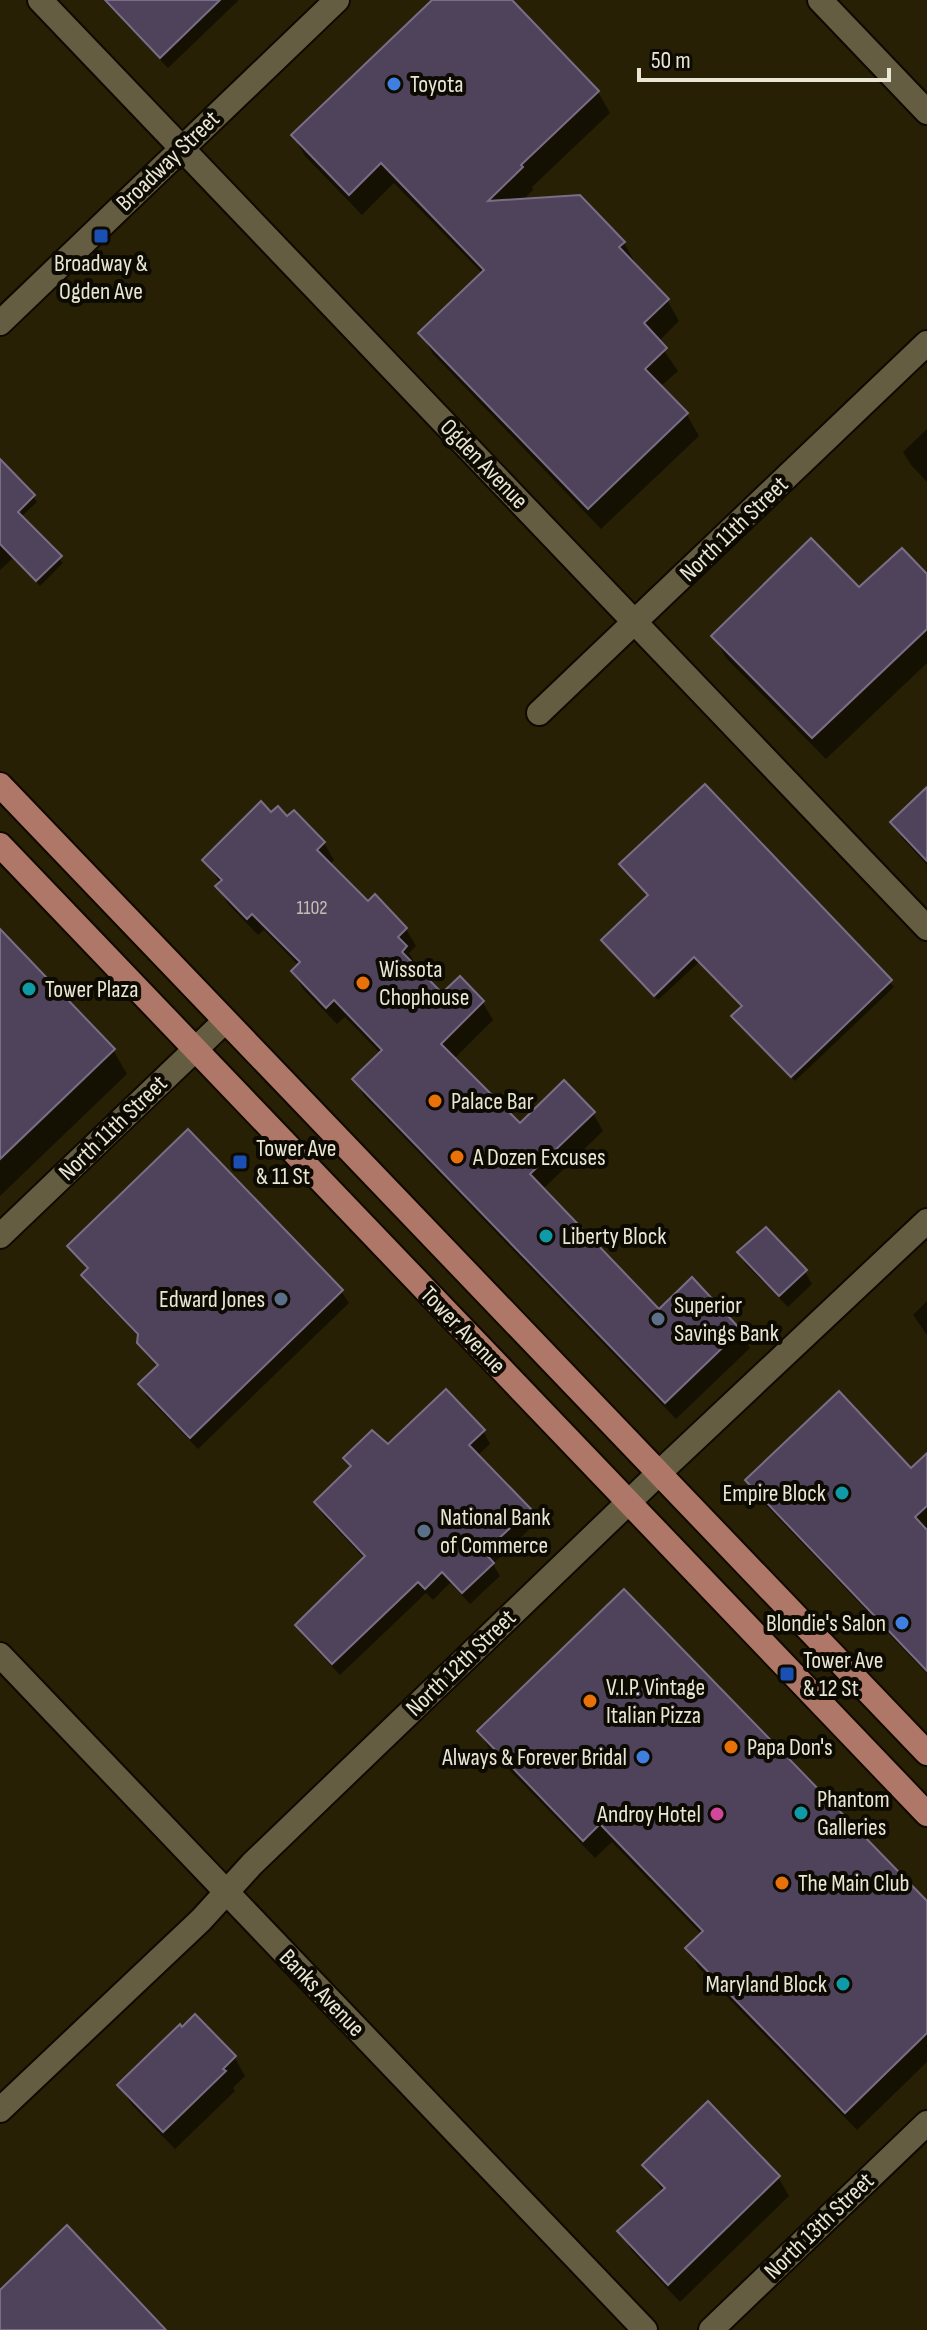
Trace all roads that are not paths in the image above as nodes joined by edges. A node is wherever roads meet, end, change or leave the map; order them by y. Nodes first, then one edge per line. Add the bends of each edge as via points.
1 (40, 0) edge
2 (337, 0) edge
3 (820, 0) edge
4 (927, 112) edge
5 (182, 148) junction
6 (0, 323) edge
7 (927, 343) edge
8 (635, 623) junction
9 (539, 713) dead end
10 (0, 785) edge
11 (0, 845) edge
12 (927, 928) edge
13 (225, 1021) junction
14 (195, 1051) junction
15 (927, 1221) edge
16 (0, 1236) edge
17 (659, 1473) junction
18 (629, 1502) junction
19 (0, 1655) edge
20 (927, 1753) edge
21 (927, 1814) edge
22 (227, 1893) junction
23 (0, 2110) edge
24 (927, 2123) edge
25 (645, 2330) edge
26 (711, 2330) edge

1 - 5 street, Ogden Avenue
2 - 5 street, Broadway Street
3 - 4 street
5 - 6 street, Broadway Street
5 - 8 street, Ogden Avenue
7 - 8 street, North 11th Street
8 - 9 street, North 11th Street
8 - 12 street, Ogden Avenue
10 - 13 main road, Tower Avenue
11 - 14 main road, Tower Avenue
13 - 14 street, North 11th Street
13 - 17 main road, Tower Avenue
14 - 16 street, North 11th Street
14 - 18 main road, Tower Avenue
15 - 17 street, North 12th Street
17 - 18 street, North 12th Street
17 - 20 main road, Tower Avenue
18 - 21 main road, Tower Avenue
18 - 22 street, North 12th Street
19 - 22 street, Banks Avenue
22 - 23 street, North 12th Street
22 - 25 street, Banks Avenue
24 - 26 street, North 13th Street

